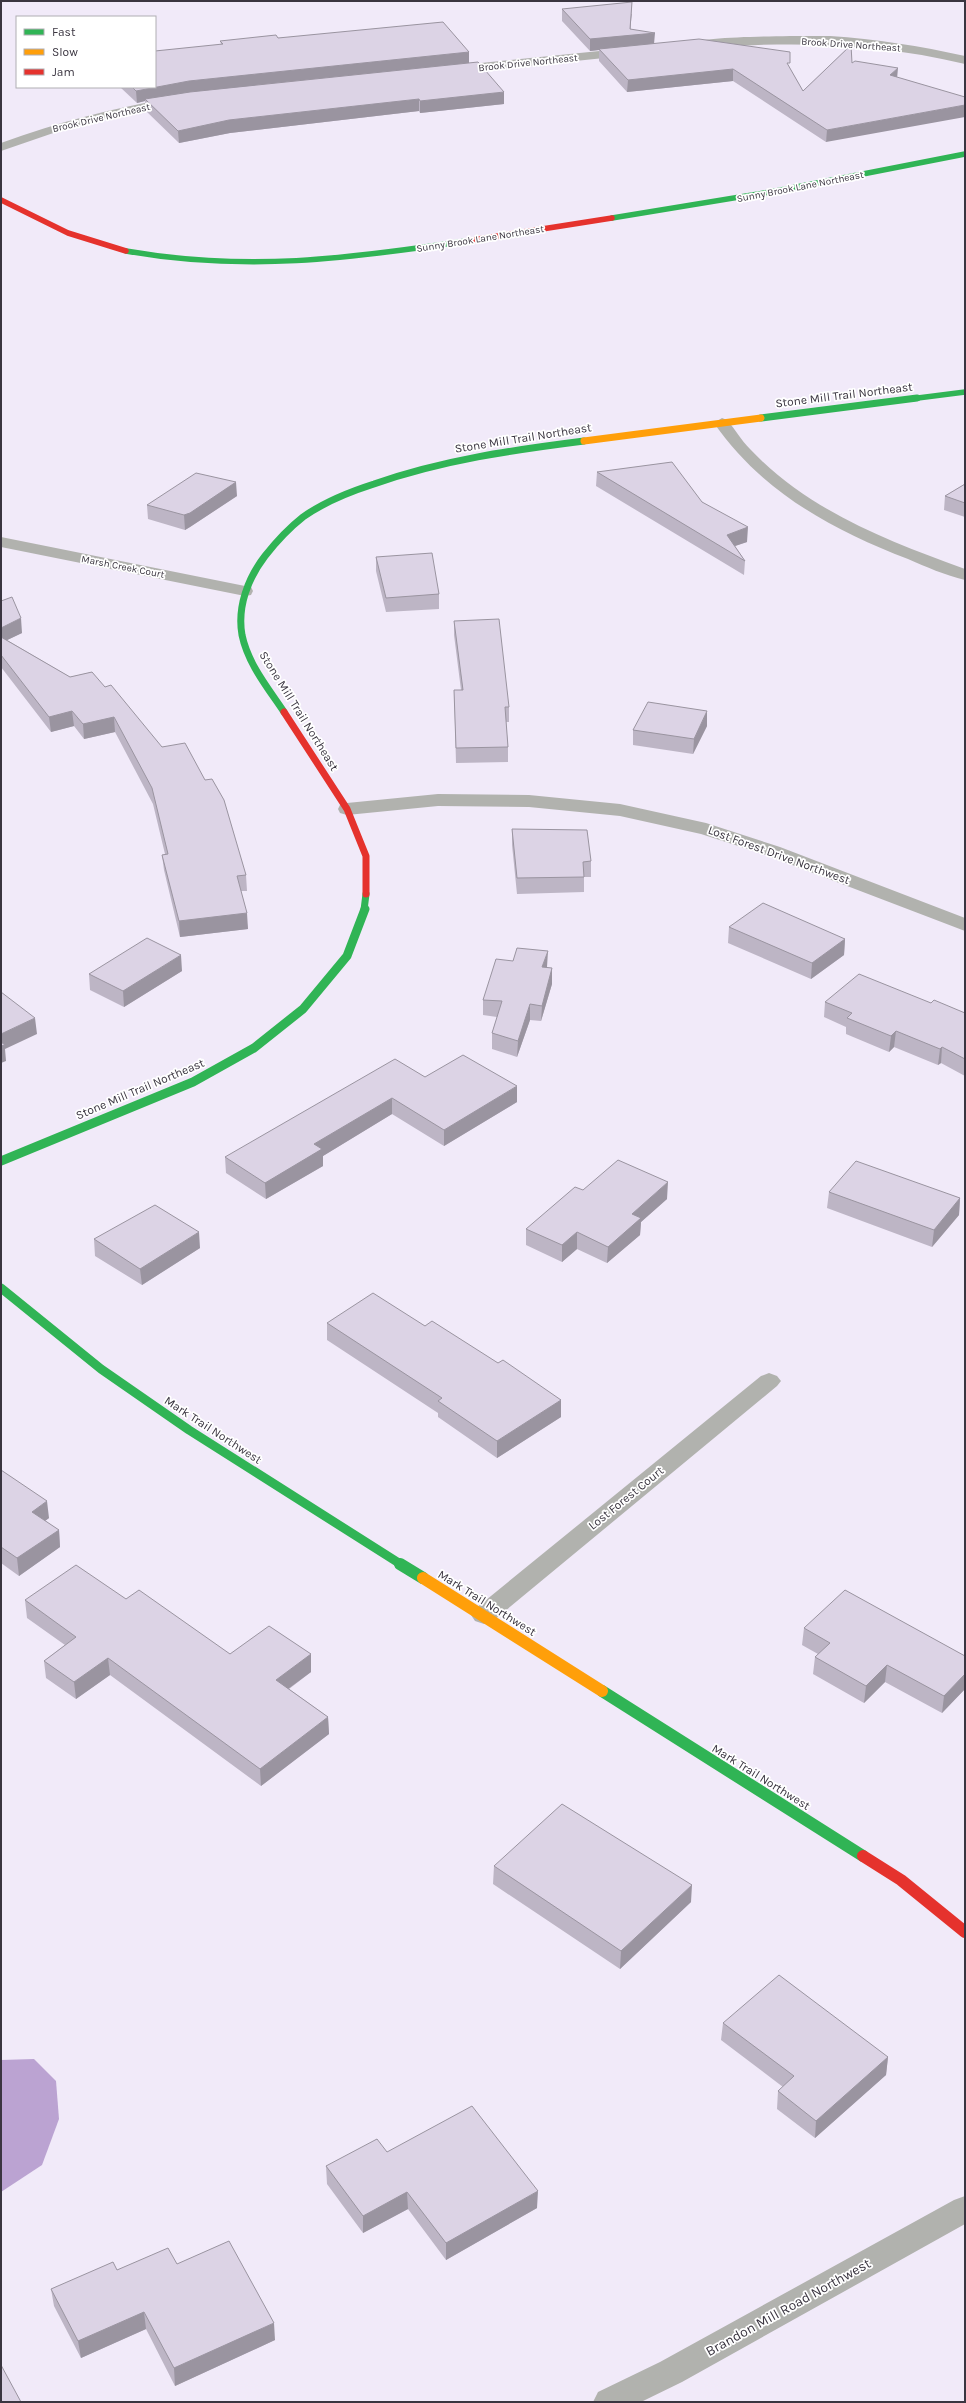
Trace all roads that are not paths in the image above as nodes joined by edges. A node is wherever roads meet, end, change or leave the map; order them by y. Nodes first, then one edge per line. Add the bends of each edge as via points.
1 (680, 47) edge
2 (640, 51) edge
3 (965, 60) edge
4 (435, 71) edge
5 (190, 98) edge
6 (1, 147) edge
7 (965, 154) edge
8 (1, 200) edge
9 (965, 392) edge
10 (722, 422) junction
11 (1, 542) edge
12 (965, 575) edge
13 (245, 591) junction
14 (347, 808) junction
15 (965, 925) edge
16 (1, 1161) edge
17 (1, 1288) edge
18 (769, 1381) dead end
19 (484, 1615) junction
20 (965, 1932) edge
21 (965, 2209) edge
22 (609, 2402) edge

1 - 3 street, Brook Drive Northeast via 758,40 807,40 910,49
2 - 4 street, Brook Drive Northeast
5 - 6 street, Brook Drive Northeast via 123,110 60,126
7 - 8 street, Sunny Brook Lane Northeast via 712,203 348,258 281,264 185,261 126,252 59,231
9 - 10 street, Stone Mill Trail Northeast
10 - 12 street via 746,454 774,479 823,514 876,541
10 - 13 street, Stone Mill Trail Northeast via 496,452 443,462 386,479 334,499 296,524 263,557
11 - 13 street, Marsh Creek Court
13 - 14 street, Stone Mill Trail Northeast via 241,624 250,659
14 - 15 street, Lost Forest Drive Northwest via 438,800 529,801 620,810 706,829 766,849
14 - 16 street, Stone Mill Trail Northeast via 366,856 366,905 347,956 303,1009 254,1048 193,1082
17 - 19 street, Mark Trail Northwest via 101,1370 188,1430
18 - 19 street, Lost Forest Court
19 - 20 street, Mark Trail Northwest via 901,1880
21 - 22 street, Brandon Mill Road Northwest via 671,2372

